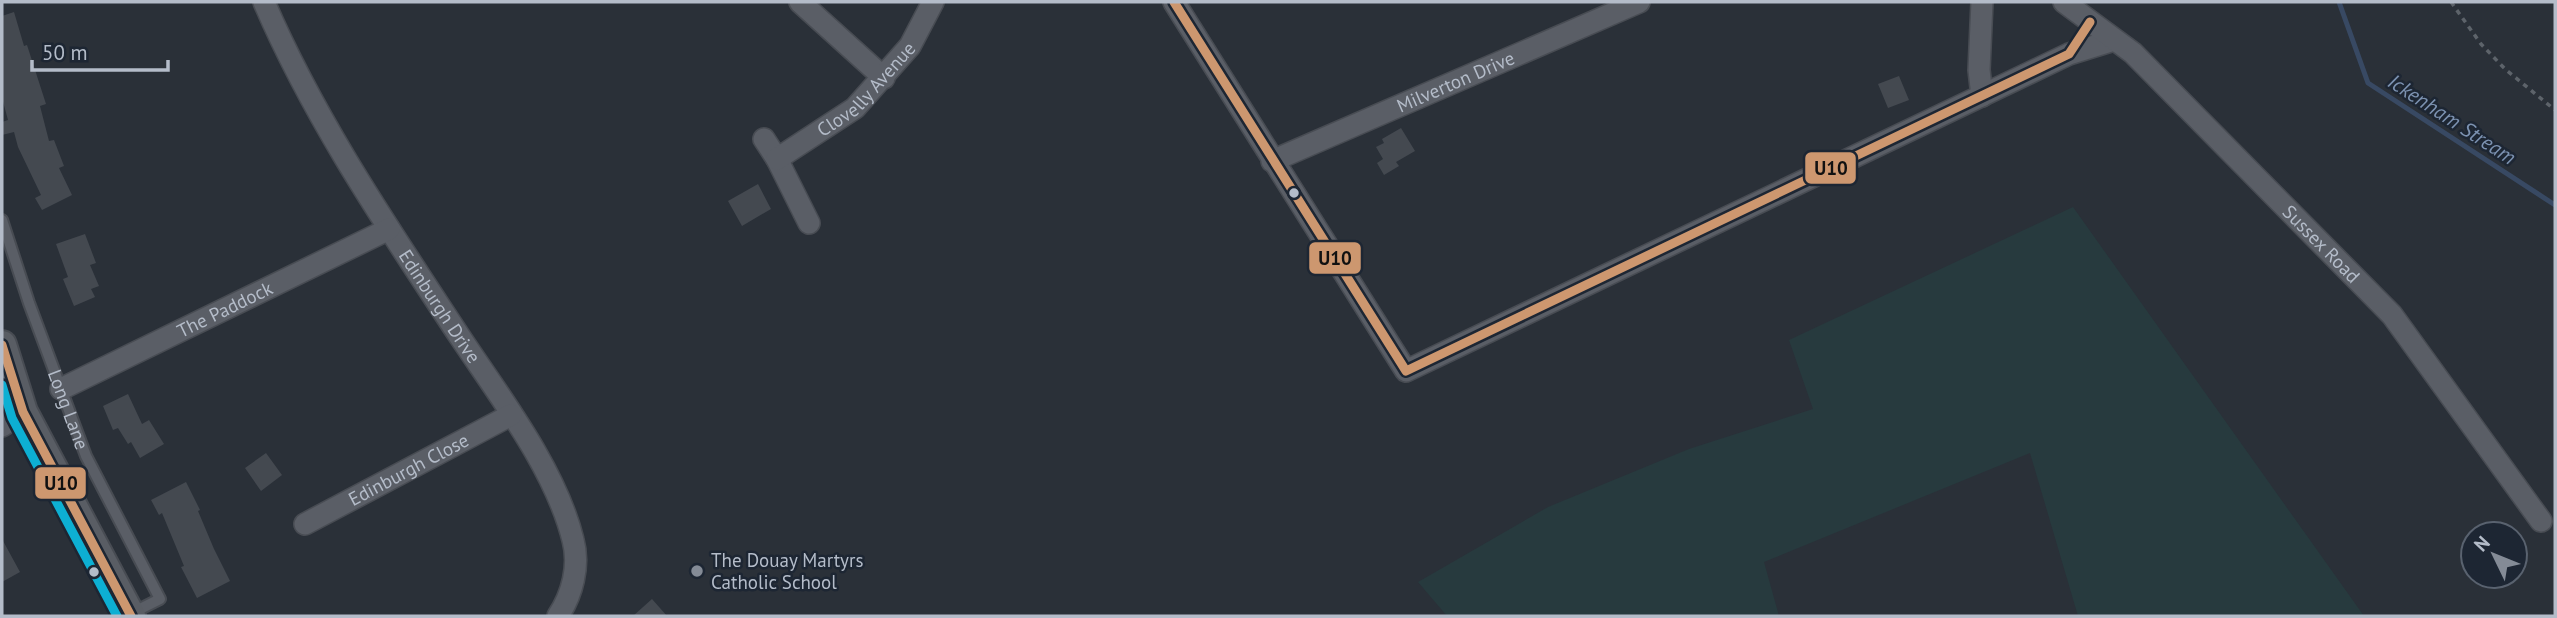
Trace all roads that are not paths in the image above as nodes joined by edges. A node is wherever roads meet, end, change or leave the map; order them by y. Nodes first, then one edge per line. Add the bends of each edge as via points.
1 (264, 2) edge
2 (800, 2) edge
3 (933, 2) edge
4 (1174, 2) edge
5 (1639, 2) edge
6 (1982, 2) edge
7 (2064, 2) edge
8 (2090, 22) junction
9 (2114, 40) junction
10 (2068, 54) junction
11 (884, 78) junction
12 (1982, 96) junction
13 (764, 139) dead end
14 (777, 159) junction
15 (1272, 161) junction
16 (2, 220) edge
17 (809, 223) dead end
18 (389, 229) junction
19 (2, 345) edge
20 (61, 389) junction
21 (511, 415) junction
22 (13, 419) edge
23 (2541, 521) dead end
24 (305, 524) dead end
25 (130, 615) edge
26 (558, 616) edge

1 - 18 street, Edinburgh Drive via 292,64
2 - 11 street
3 - 11 street, Clovelly Avenue via 910,46
4 - 15 street
5 - 15 street, Milverton Drive
6 - 12 street
7 - 8 street, Sussex Road
8 - 9 street, Sussex Road
8 - 10 street
9 - 10 street
9 - 23 street, Sussex Road via 2133,53 2392,315
10 - 12 street
11 - 14 street, Clovelly Avenue via 855,108
12 - 15 street via 1406,371
13 - 14 street
14 - 17 street
16 - 20 lane, Long Lane
18 - 20 street, The Paddock
18 - 21 street, Edinburgh Drive
19 - 22 main road, Long Lane
20 - 25 lane, Long Lane via 86,456 160,598
21 - 24 street, Edinburgh Close
21 - 26 street, Edinburgh Drive via 548,477 574,543 575,574
22 - 25 main road, Long Lane

